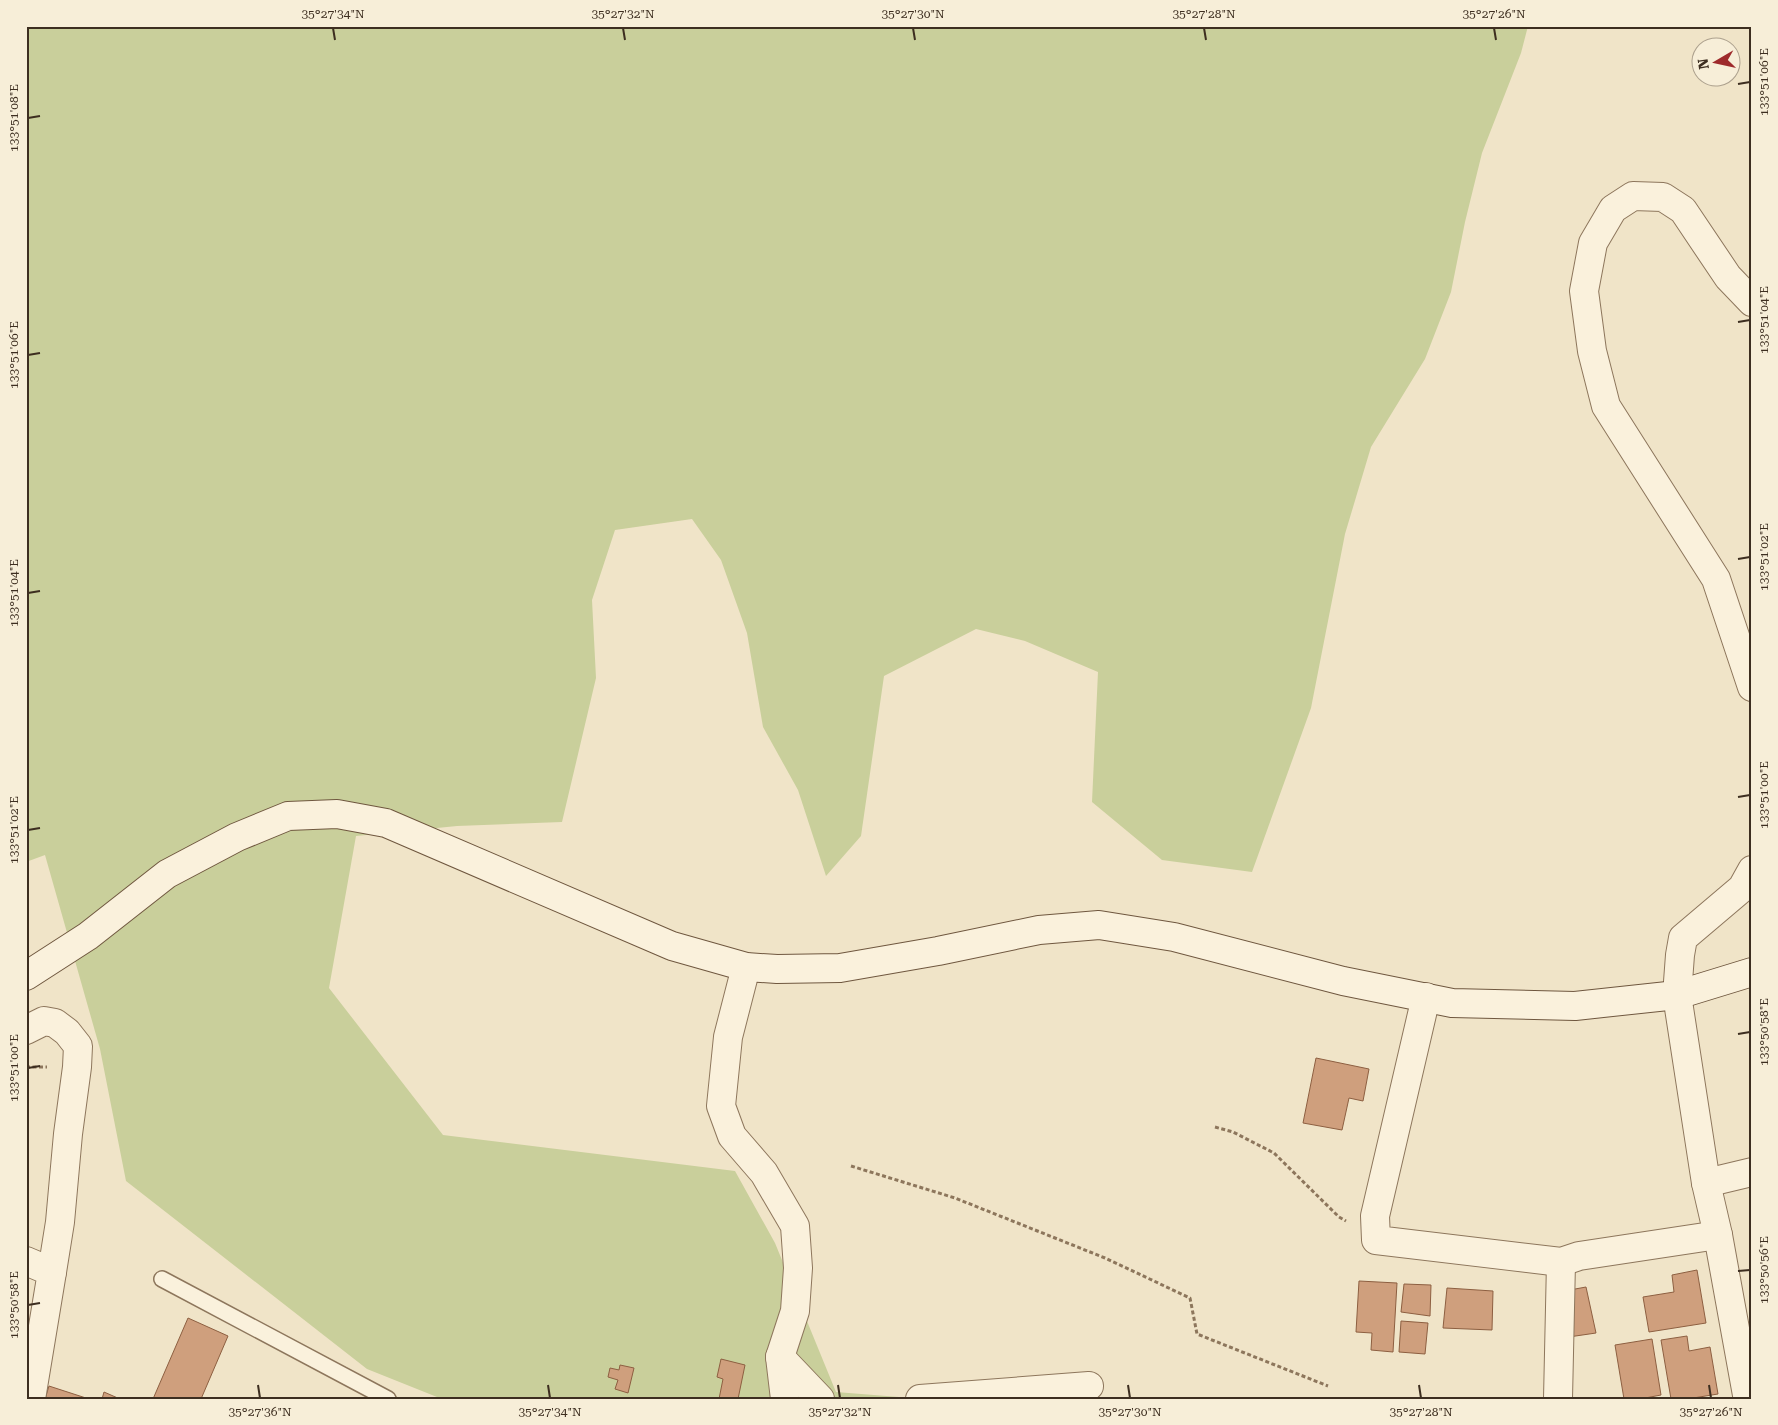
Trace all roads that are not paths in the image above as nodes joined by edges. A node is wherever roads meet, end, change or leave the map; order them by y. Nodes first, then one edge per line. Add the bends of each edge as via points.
1 (1752, 302) edge
2 (1752, 687) edge
3 (1752, 870) edge
4 (746, 967) junction
5 (1752, 972) edge
6 (26, 976) edge
7 (1677, 995) junction
8 (1426, 997) junction
9 (26, 1030) edge
10 (1752, 1172) edge
11 (1706, 1183) junction
12 (1718, 1235) junction
13 (26, 1261) edge
14 (1562, 1262) junction
15 (52, 1272) junction
16 (162, 1279) dead end
17 (780, 1357) junction
18 (1089, 1386) dead end
19 (1741, 1396) edge
20 (31, 1399) edge
21 (388, 1399) edge
22 (785, 1399) edge
23 (820, 1399) edge
24 (920, 1399) edge
25 (1558, 1399) edge

1 - 2 street via 1728,277 1683,210 1663,197 1633,196 1612,209 1593,243 1584,291 1592,351 1606,406 1716,579
3 - 7 street via 1742,888 1683,938
4 - 6 street via 672,946 386,823 337,814 288,816 193,860 167,874 88,936
4 - 8 street via 777,970 840,968 1039,930 1099,925 1174,937 1342,981
4 - 17 street via 728,1037 721,1106 732,1136 764,1173 795,1226 798,1268 795,1312
5 - 7 street
7 - 8 street via 1575,1006 1452,1003
7 - 11 street
8 - 14 street via 1375,1216 1376,1240
9 - 15 street via 44,1021 55,1023 78,1046
10 - 11 street
11 - 12 street
12 - 14 street via 1579,1256
12 - 19 street
13 - 15 street
14 - 25 street
15 - 20 street
16 - 21 lane
17 - 22 street
17 - 23 street
18 - 24 street

